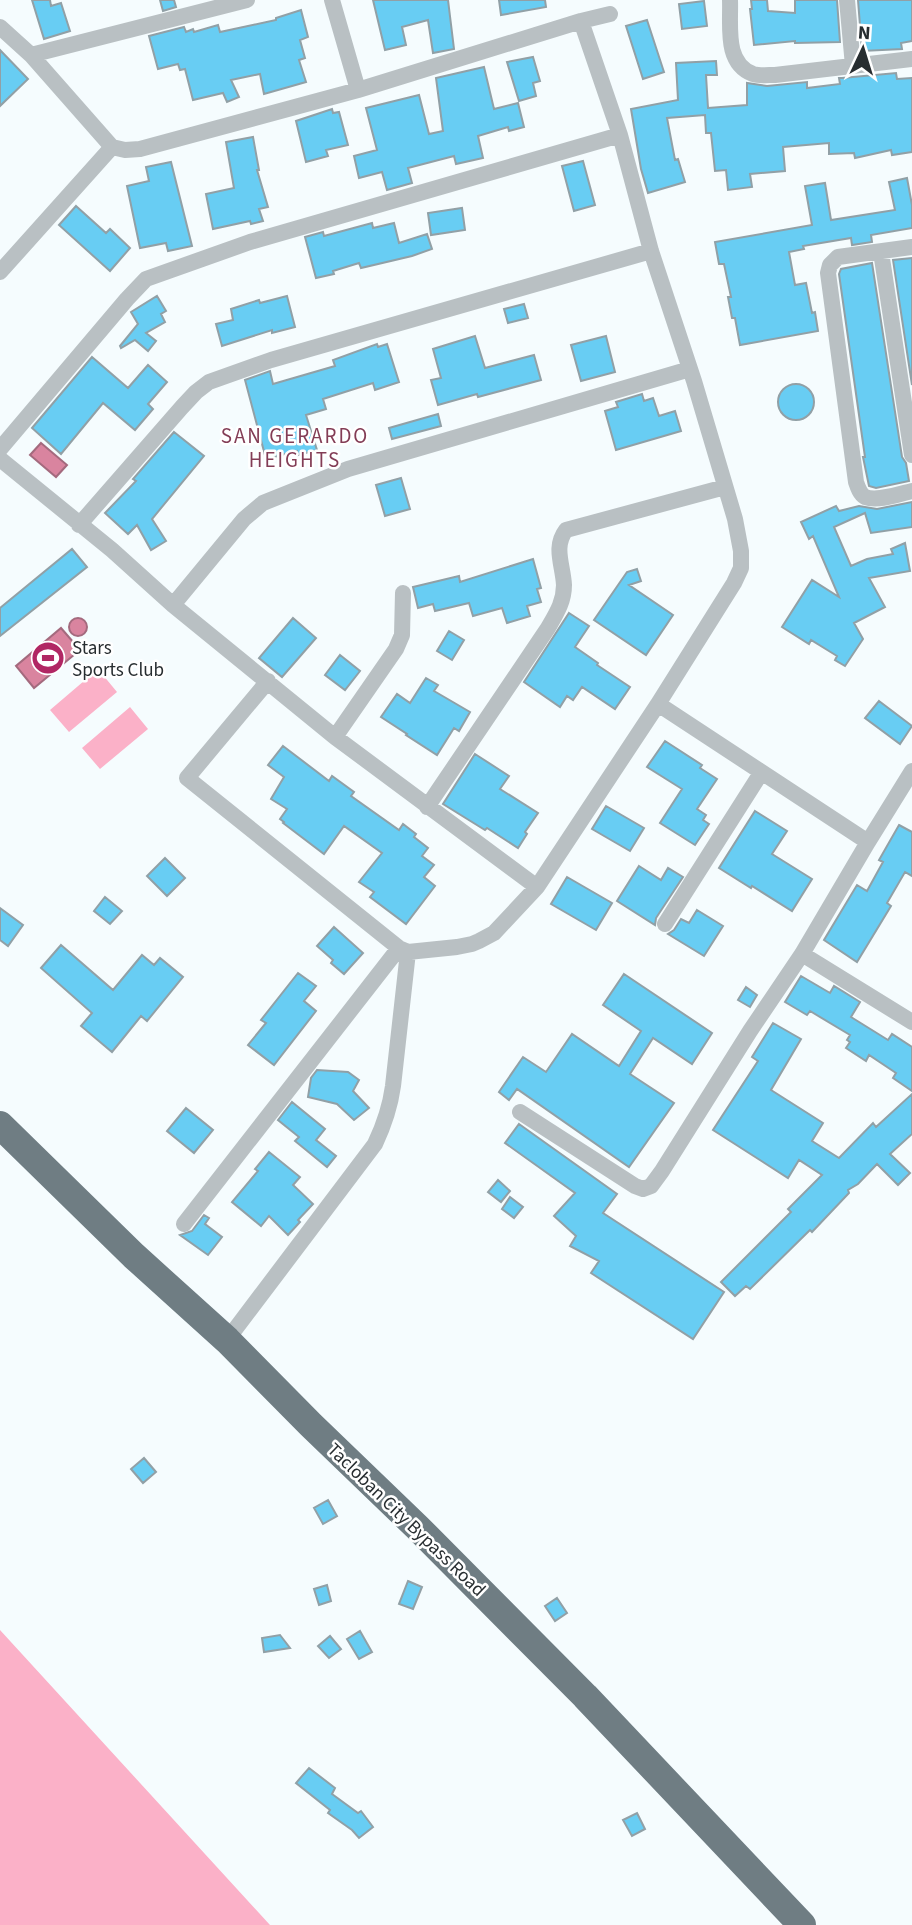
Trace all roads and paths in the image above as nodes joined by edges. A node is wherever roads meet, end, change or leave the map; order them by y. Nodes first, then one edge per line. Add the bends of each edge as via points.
1 (247, 0) edge
2 (332, 0) edge
3 (730, 0) edge
4 (847, 0) edge
5 (610, 14) dead end
6 (581, 21) junction
7 (0, 27) edge
8 (32, 55) junction
9 (912, 59) edge
10 (853, 66) junction
11 (358, 90) junction
12 (620, 135) junction
13 (112, 147) junction
14 (912, 247) edge
15 (651, 251) junction
16 (881, 252) junction
17 (0, 272) edge
18 (690, 369) junction
19 (0, 449) edge
20 (912, 455) edge
21 (0, 459) edge
22 (725, 487) junction
23 (912, 491) edge
24 (79, 525) junction
25 (403, 593) dead end
26 (173, 605) junction
27 (268, 681) junction
28 (658, 704) junction
29 (335, 737) junction
30 (912, 771) edge
31 (761, 773) junction
32 (427, 807) junction
33 (868, 842) junction
34 (537, 887) junction
35 (665, 924) dead end
36 (404, 950) junction
37 (802, 954) junction
38 (912, 1022) edge
39 (520, 1112) dead end
40 (0, 1125) edge
41 (184, 1224) dead end
42 (226, 1340) junction
43 (802, 1925) edge

1 - 8 street
2 - 11 street
3 - 10 street via 732,51 737,64 754,74
4 - 10 street
5 - 6 street
6 - 11 street
6 - 12 street
7 - 8 street
8 - 13 street
9 - 10 street
11 - 13 street via 140,149
12 - 15 street
12 - 19 street via 250,242 146,279
13 - 17 street
14 - 16 street
15 - 18 street
15 - 24 street via 209,382
16 - 20 street
16 - 23 street via 838,257 830,265 830,289 859,491 877,498
18 - 22 street
18 - 26 street via 348,469 263,503 244,519
21 - 24 street
22 - 28 street via 741,568
22 - 32 street via 566,530 558,546 562,605
24 - 26 street
25 - 29 street via 399,642
26 - 27 street
27 - 29 street
27 - 36 street via 187,778
28 - 31 street
28 - 34 street
29 - 32 street
30 - 33 street
31 - 33 street
31 - 35 street
32 - 34 street
33 - 37 street
34 - 36 street via 494,933 479,941
36 - 41 street
36 - 42 street via 393,1086 384,1126
37 - 38 street
37 - 39 street via 651,1186 635,1186
40 - 42 highway, Tacloban City Bypass Road
42 - 43 highway, Tacloban City Bypass Road via 585,1696

